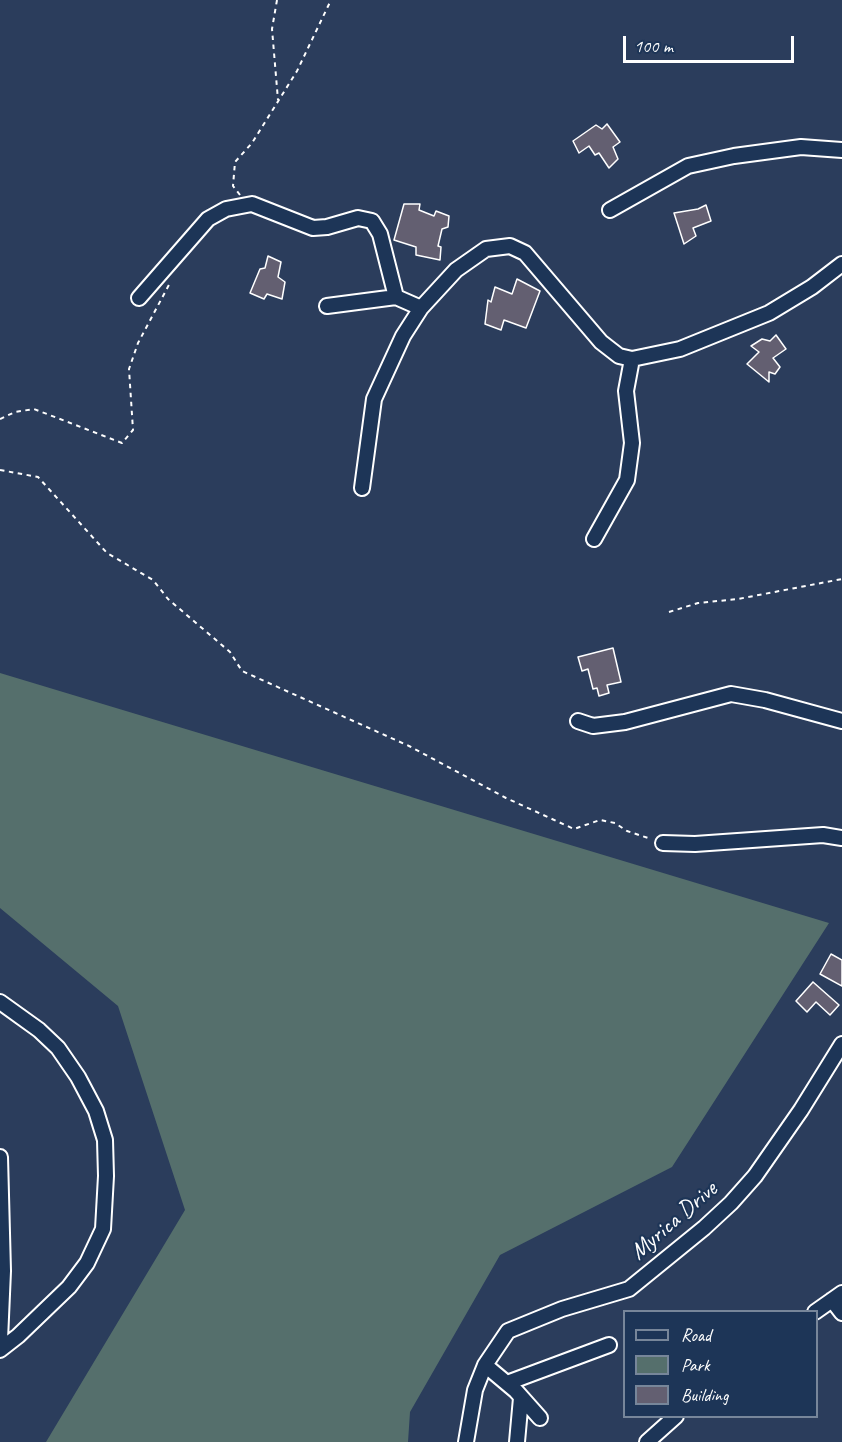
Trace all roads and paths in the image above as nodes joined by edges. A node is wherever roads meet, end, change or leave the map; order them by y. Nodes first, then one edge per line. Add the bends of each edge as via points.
1 (277, 0) edge
2 (331, 0) edge
3 (278, 100) junction
4 (842, 150) edge
5 (247, 204) junction
6 (610, 210) dead end
7 (842, 264) edge
8 (174, 276) dead end
9 (396, 297) junction
10 (139, 298) dead end
11 (327, 306) dead end
12 (421, 308) junction
13 (632, 359) junction
14 (0, 418) edge
15 (0, 470) edge
16 (362, 488) dead end
17 (594, 539) dead end
18 (842, 579) edge
19 (669, 612) dead end
20 (578, 721) dead end
21 (842, 721) edge
22 (842, 838) edge
23 (663, 843) joint
24 (0, 1002) edge
25 (842, 1044) edge
26 (0, 1157) edge
27 (837, 1296) edge
28 (816, 1310) edge
29 (842, 1314) edge
30 (0, 1340) edge
31 (609, 1345) dead end
32 (0, 1350) edge
33 (484, 1365) junction
34 (507, 1383) junction
35 (521, 1398) junction
36 (540, 1418) dead end
37 (674, 1418) edge
38 (466, 1442) edge
39 (517, 1442) edge
40 (647, 1442) edge

1 - 3 path via 272,29
2 - 3 path via 297,71
3 - 5 path via 252,143 235,162 232,186
4 - 6 street via 801,147 688,166
5 - 9 street via 313,228 358,218 372,221 380,234
5 - 10 street via 208,219
7 - 13 street via 769,313 680,349
8 - 14 path via 138,343 129,369 133,430 122,443 34,409
9 - 11 street
9 - 12 street
12 - 13 street via 474,255 510,246 525,252 536,263 601,342 619,356
12 - 16 street via 403,336 374,399
13 - 17 street via 626,391 632,443 627,480
15 - 23 path via 38,477 107,554 153,580 168,599 230,652 242,671 409,746 574,829 600,820
18 - 19 path via 698,603
20 - 21 street via 602,726 625,722 731,694
22 - 23 street via 830,835
24 - 32 street via 58,1048 78,1077 96,1111 105,1140 106,1176 103,1229 87,1263 69,1287
25 - 33 street, Myrica Drive via 755,1176 731,1203 628,1289 508,1331
26 - 30 street
27 - 28 street
27 - 29 street
31 - 34 street
33 - 34 street
33 - 38 street, Myrica Drive via 475,1390
34 - 35 street
35 - 36 street
35 - 39 street
37 - 40 street

